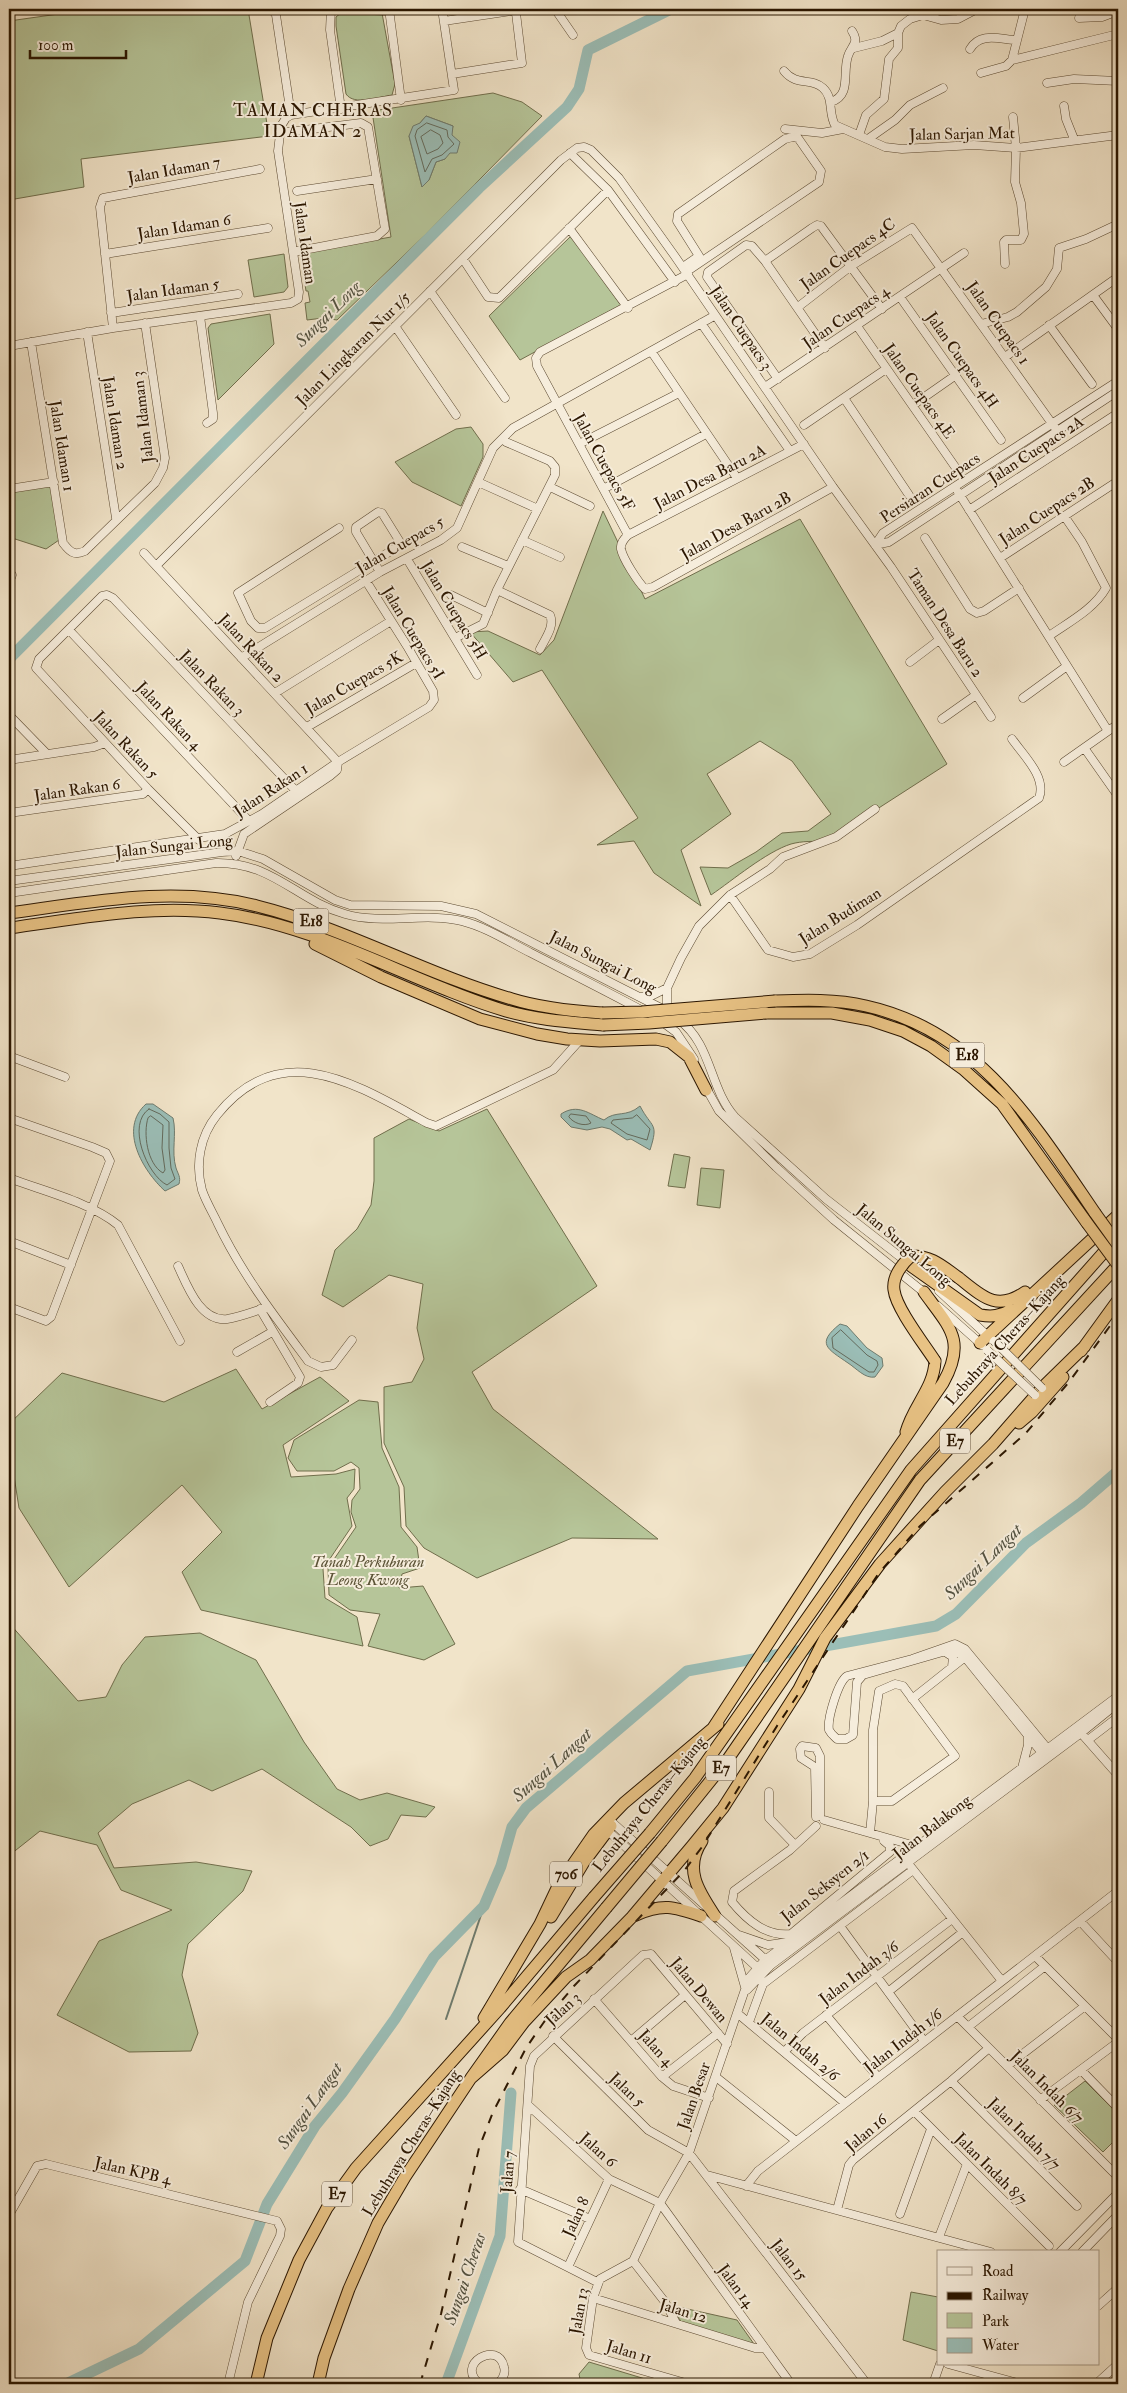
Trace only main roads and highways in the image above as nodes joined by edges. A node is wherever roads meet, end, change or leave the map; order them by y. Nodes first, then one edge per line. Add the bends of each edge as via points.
1 (9, 913) edge
2 (259, 920) junction
3 (9, 928) edge
4 (706, 1090) road end
5 (1118, 1215) edge
6 (1118, 1236) edge
7 (1118, 1245) edge
8 (1075, 1256) junction
9 (1118, 1265) edge
10 (911, 1266) road end
11 (924, 1292) road end
12 (1118, 1300) edge
13 (1019, 1305) junction
14 (987, 1342) road end
15 (1084, 1346) junction
16 (903, 1440) junction
17 (993, 1444) junction
18 (822, 1634) junction
19 (794, 1687) junction
20 (749, 1699) junction
21 (712, 1728) junction
22 (728, 1759) junction
23 (636, 1795) junction
24 (722, 1808) junction
25 (701, 1916) road end
26 (715, 1916) road end
27 (632, 1917) junction
28 (515, 1967) junction
29 (470, 2042) junction
30 (471, 2078) junction
31 (256, 2382) edge
32 (318, 2384) edge

1 - 7 highway, E18, bridge via 136,897 220,898 263,907 330,928 511,999 570,1011 642,1012 775,1000 833,1001 892,1013 922,1025 948,1041 994,1078 1015,1101
2 - 3 highway, E18 via 182,910 138,911
2 - 4 highway via 480,1019 537,1034 580,1040 656,1039 670,1042 689,1057
2 - 9 highway, E18, bridge via 328,942 506,1011 546,1020 603,1025 766,1013 832,1013 870,1020 903,1031 963,1069 1002,1104
5 - 8 highway
6 - 20 highway, Lebuhraya Cheras–Kajang / E7 via 911,1470
8 - 13 highway
8 - 16 highway, bridge via 1013,1300 1000,1302 984,1298 932,1258 911,1256 897,1272 894,1288 898,1301 935,1361 933,1379 910,1416
9 - 18 highway, Lebuhraya Cheras–Kajang / E7 via 920,1480 878,1538
10 - 13 highway via 980,1315 1002,1315
11 - 16 highway via 949,1327 955,1343 954,1364
12 - 15 highway
13 - 14 highway
15 - 17 highway
15 - 17 highway via 1067,1373 1032,1412
16 - 21 highway
17 - 18 highway via 890,1544
18 - 19 highway
18 - 22 highway, Lebuhraya Cheras–Kajang / E7 via 775,1690
19 - 22 highway
19 - 24 highway
20 - 21 highway
20 - 29 highway, Lebuhraya Cheras–Kajang / E7, bridge via 695,1778
21 - 23 highway
22 - 30 highway, Lebuhraya Cheras–Kajang / E7, bridge via 510,2023
23 - 28 highway via 610,1827
23 - 28 highway, 706 via 613,1813 584,1849 558,1886
24 - 26 highway via 696,1850 693,1865 693,1877 699,1893
24 - 27 highway
25 - 27 highway via 661,1906
27 - 30 highway via 590,1960 566,1977 502,2050
28 - 29 highway
29 - 31 highway, Lebuhraya Cheras–Kajang / E7 via 356,2168 327,2208 299,2260 267,2338
30 - 32 highway, Lebuhraya Cheras–Kajang / E7 via 378,2223 349,2289

